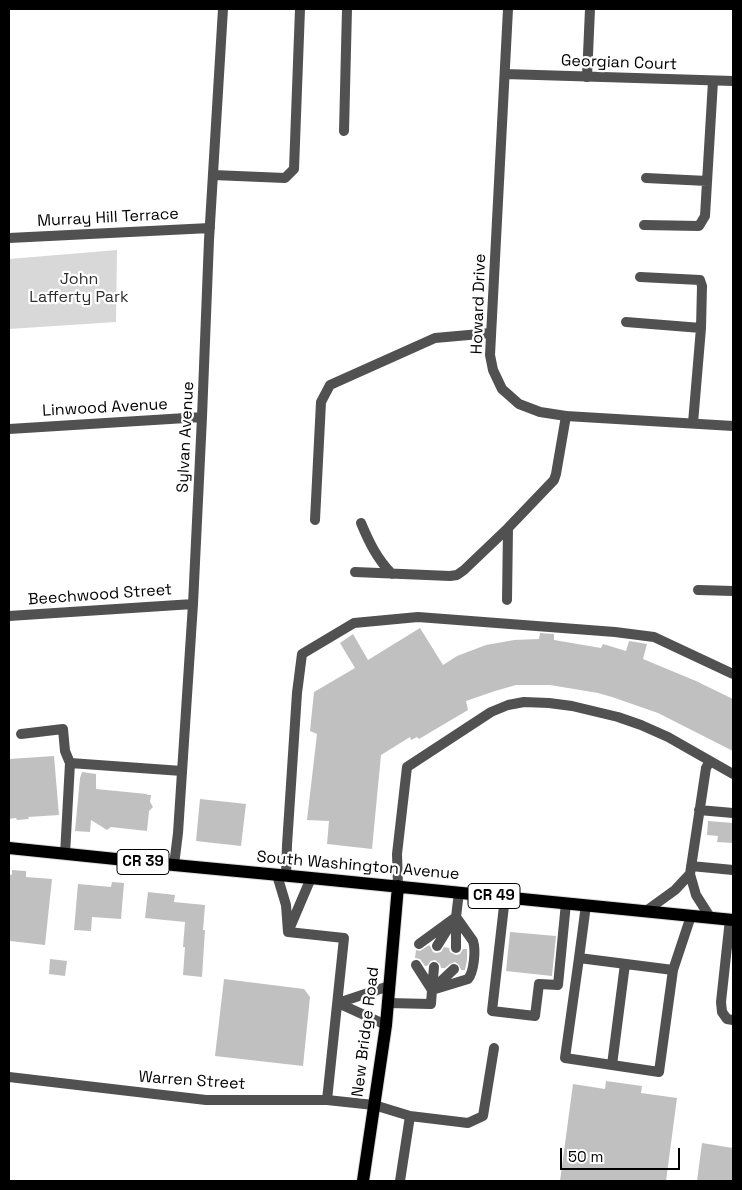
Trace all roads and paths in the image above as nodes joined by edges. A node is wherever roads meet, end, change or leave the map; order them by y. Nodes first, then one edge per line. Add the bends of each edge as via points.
1 (223, 9) edge
2 (300, 9) edge
3 (348, 9) edge
4 (508, 9) edge
5 (590, 9) edge
6 (505, 74) junction
7 (587, 77) junction
8 (712, 81) junction
9 (733, 81) edge
10 (344, 131) dead end
11 (213, 175) junction
12 (646, 178) dead end
13 (707, 181) junction
14 (644, 225) dead end
15 (210, 228) junction
16 (9, 238) edge
17 (640, 277) dead end
18 (626, 322) dead end
19 (701, 328) junction
20 (491, 333) junction
21 (566, 416) junction
22 (202, 418) junction
23 (693, 423) junction
24 (733, 426) edge
25 (9, 429) edge
26 (316, 520) dead end
27 (361, 523) dead end
28 (508, 528) junction
29 (355, 572) dead end
30 (392, 574) junction
31 (698, 590) dead end
32 (733, 591) edge
33 (507, 600) dead end
34 (194, 604) junction
35 (9, 616) edge
36 (733, 674) edge
37 (21, 734) dead end
38 (710, 761) junction
39 (70, 763) junction
40 (182, 771) junction
41 (733, 774) edge
42 (699, 810) junction
43 (733, 813) edge
44 (9, 848) edge
45 (65, 854) junction
46 (174, 865) junction
47 (690, 870) junction
48 (733, 870) edge
49 (282, 875) junction
50 (311, 878) junction
51 (398, 886) junction
52 (459, 892) junction
53 (505, 897) junction
54 (566, 903) junction
55 (586, 905) junction
56 (646, 911) junction
57 (691, 916) junction
58 (456, 917) junction
59 (710, 917) junction
60 (732, 920) edge
61 (288, 932) junction
62 (419, 944) dead end
63 (437, 946) dead end
64 (456, 948) dead end
65 (580, 958) junction
66 (625, 964) junction
67 (416, 965) dead end
68 (434, 967) dead end
69 (454, 969) dead end
70 (673, 970) junction
71 (389, 986) junction
72 (432, 990) junction
73 (388, 1002) junction
74 (338, 1003) junction
75 (733, 1020) edge
76 (386, 1025) junction
77 (494, 1048) dead end
78 (612, 1065) junction
79 (9, 1077) edge
80 (327, 1100) junction
81 (374, 1105) junction
82 (410, 1116) junction
83 (363, 1181) edge
84 (400, 1181) edge

1 - 11 street, Sylvan Avenue
2 - 11 street via 294,169 285,178
3 - 10 street
4 - 6 street, Howard Drive
5 - 7 street
6 - 7 street, Georgian Court
6 - 20 street, Howard Drive
7 - 8 street, Georgian Court
8 - 9 street, Georgian Court
8 - 13 street
11 - 15 street, Sylvan Avenue
12 - 13 street
13 - 14 street via 705,216 699,226
15 - 16 street, Murray Hill Terrace
15 - 22 street, Sylvan Avenue
17 - 19 street via 700,280
18 - 19 street
19 - 23 street
20 - 21 street, Howard Drive via 490,355 502,389 519,404 540,412
20 - 26 street via 435,338 330,385 321,402
21 - 23 street, Howard Drive
21 - 28 street via 554,480
22 - 25 street, Linwood Avenue
22 - 34 street, Sylvan Avenue
23 - 24 street, Howard Drive
27 - 30 street via 375,553
28 - 30 street via 457,575
28 - 33 street
29 - 30 street
31 - 32 street
34 - 35 street, Beechwood Street
34 - 40 street, Sylvan Avenue
36 - 49 street via 654,637 418,617 354,623 302,654
37 - 39 street via 63,729
38 - 41 street
38 - 42 street
38 - 51 street via 642,725 618,717 549,703 508,705 491,712 407,767 397,854
39 - 40 street
39 - 45 street
40 - 46 street, Sylvan Avenue
42 - 43 street
42 - 47 street
44 - 45 main road, South Washington Avenue / CR 39
45 - 46 main road, South Washington Avenue / CR 39
46 - 49 main road, South Washington Avenue / CR 39
47 - 48 street
47 - 56 street via 675,890
47 - 59 street via 696,895
49 - 50 main road, South Washington Avenue / CR 39
49 - 61 street
50 - 51 main road, South Washington Avenue / CR 39
50 - 61 street
51 - 52 main road, South Washington Avenue / CR 49
51 - 71 main road, New Bridge Road
52 - 53 main road, South Washington Avenue / CR 49
52 - 58 street
53 - 54 main road, South Washington Avenue / CR 49
53 - 54 street via 492,1011 535,1016 539,984 558,985
54 - 55 main road, South Washington Avenue / CR 49
55 - 56 main road, South Washington Avenue / CR 49
55 - 65 street
56 - 57 main road, South Washington Avenue / CR 49
57 - 59 main road, South Washington Avenue / CR 49
57 - 70 street
58 - 62 street
58 - 63 street
58 - 64 street
58 - 72 street via 473,941 472,972 468,979
59 - 60 main road, South Washington Avenue / CR 49
60 - 75 street via 721,1002 722,1012 727,1019
61 - 74 street via 344,938
65 - 66 street
65 - 78 street via 566,1058
66 - 70 street
66 - 78 street
67 - 72 street
68 - 72 street
69 - 72 street
70 - 78 street via 659,1072
71 - 73 main road, New Bridge Road
71 - 74 street
72 - 73 street via 431,1004
73 - 76 main road, New Bridge Road
74 - 76 street
74 - 80 street
76 - 81 main road, New Bridge Road
77 - 82 street, Warren Street via 483,1116 468,1123
79 - 80 street, Warren Street via 206,1100
80 - 81 street, Warren Street
81 - 82 street, Warren Street
81 - 83 main road, New Bridge Road
82 - 84 street

